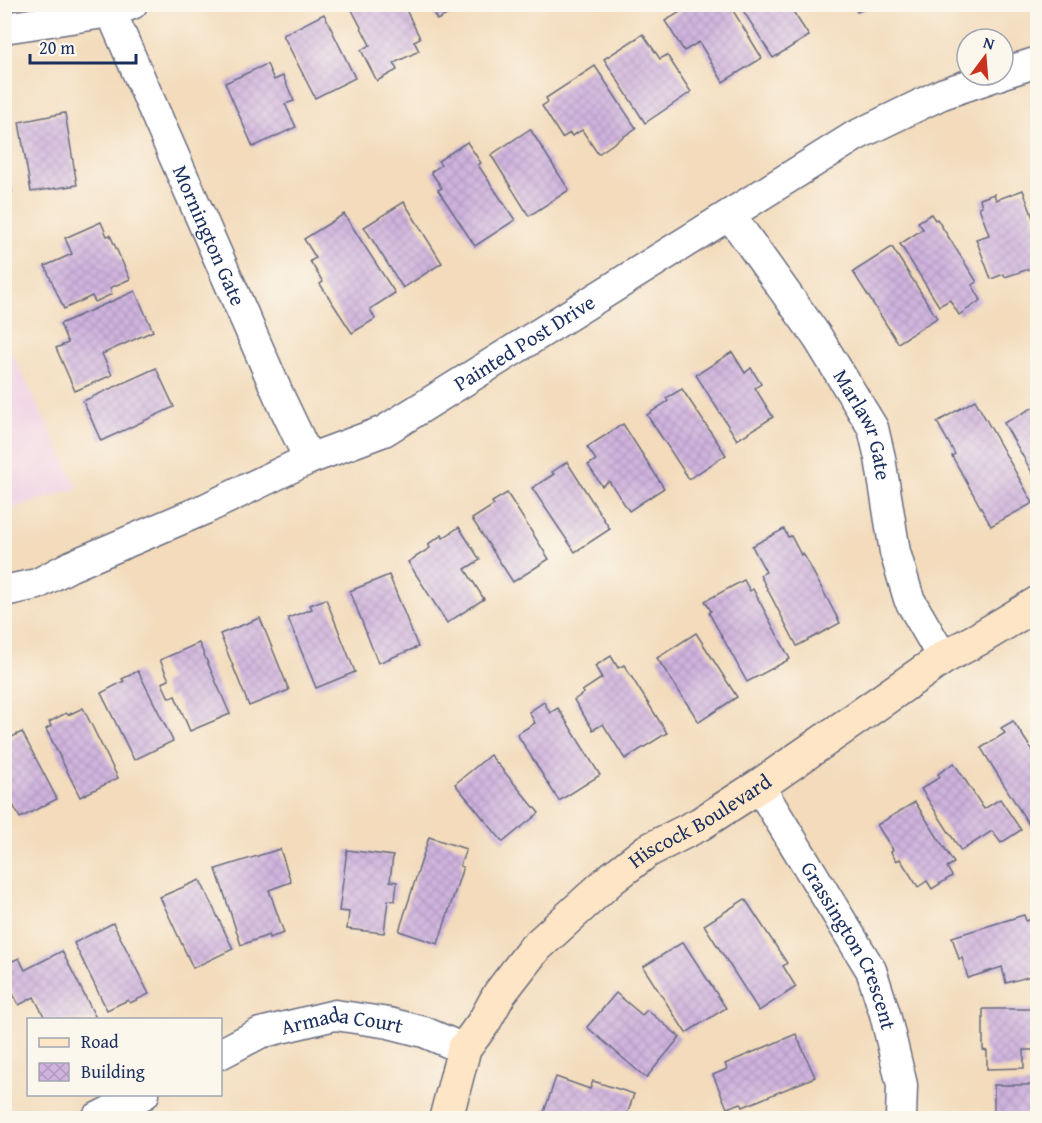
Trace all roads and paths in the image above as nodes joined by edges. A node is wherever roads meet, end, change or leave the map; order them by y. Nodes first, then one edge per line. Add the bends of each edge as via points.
1 (122, 8) edge
2 (4, 28) edge
3 (1038, 62) edge
4 (1015, 70) edge
5 (963, 87) edge
6 (730, 215) junction
7 (309, 459) junction
8 (37, 584) junction
9 (4, 591) edge
10 (1038, 603) edge
11 (4, 604) edge
12 (943, 658) junction
13 (759, 786) junction
14 (464, 1049) junction
15 (222, 1053) edge
16 (142, 1096) edge
17 (97, 1119) edge
18 (446, 1119) edge
19 (901, 1119) edge

1 - 2 street
1 - 7 street, Mornington Gate via 279,396
3 - 4 street
5 - 6 street, Painted Post Drive via 855,136
6 - 7 street, Painted Post Drive via 384,431
6 - 12 street, Marlawr Gate via 818,338 873,428 895,552 909,600
7 - 8 street, Painted Post Drive
8 - 9 street, Painted Post Drive
8 - 11 street, Painted Post Drive
10 - 12 street, Hiscock Boulevard
12 - 13 street, Hiscock Boulevard
13 - 14 street, Hiscock Boulevard via 700,824 647,851 611,879 534,949
13 - 19 street, Grassington Crescent via 871,970 902,1085
14 - 15 street, Armada Court via 424,1032 335,1015 260,1032
14 - 18 street, Hiscock Boulevard
16 - 17 street

